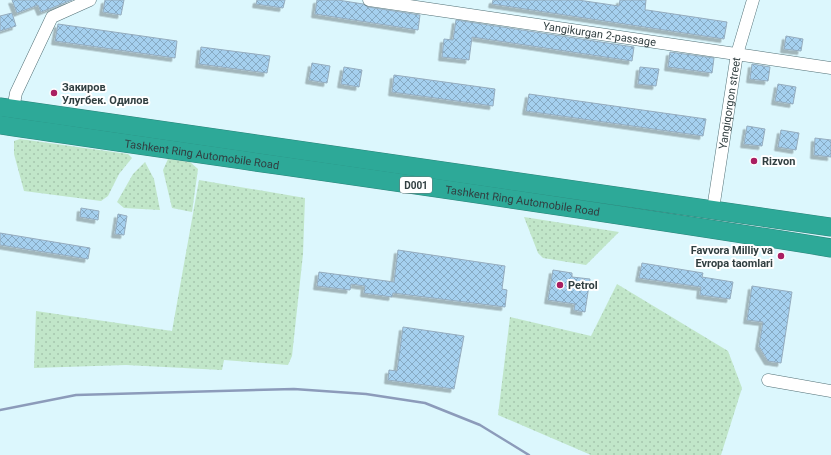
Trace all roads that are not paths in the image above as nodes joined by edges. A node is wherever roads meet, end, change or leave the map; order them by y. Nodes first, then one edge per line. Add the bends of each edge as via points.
1 (369, 0) edge
2 (753, 0) edge
3 (84, 1) edge
4 (737, 54) junction
5 (831, 68) edge
6 (6, 108) edge
7 (0, 125) edge
8 (278, 147) junction
9 (275, 166) junction
10 (713, 209) junction
11 (831, 227) edge
12 (831, 248) edge
13 (768, 380) dead end
14 (831, 391) edge

1 - 4 street, Yangikurgan 2-passage
2 - 4 street, Yangiqorgon street
3 - 6 street via 52,17 16,93
4 - 5 street, Yangikurgan 2-passage
4 - 10 street, Yangiqorgon street
6 - 8 highway, Tashkent Ring Automobile Road / D001
7 - 9 highway, Tashkent Ring Automobile Road / D001
8 - 9 highway
8 - 10 highway, Tashkent Ring Automobile Road / D001
9 - 12 highway, Tashkent Ring Automobile Road / D001 via 507,197
10 - 11 highway, Tashkent Ring Automobile Road / D001
13 - 14 street

